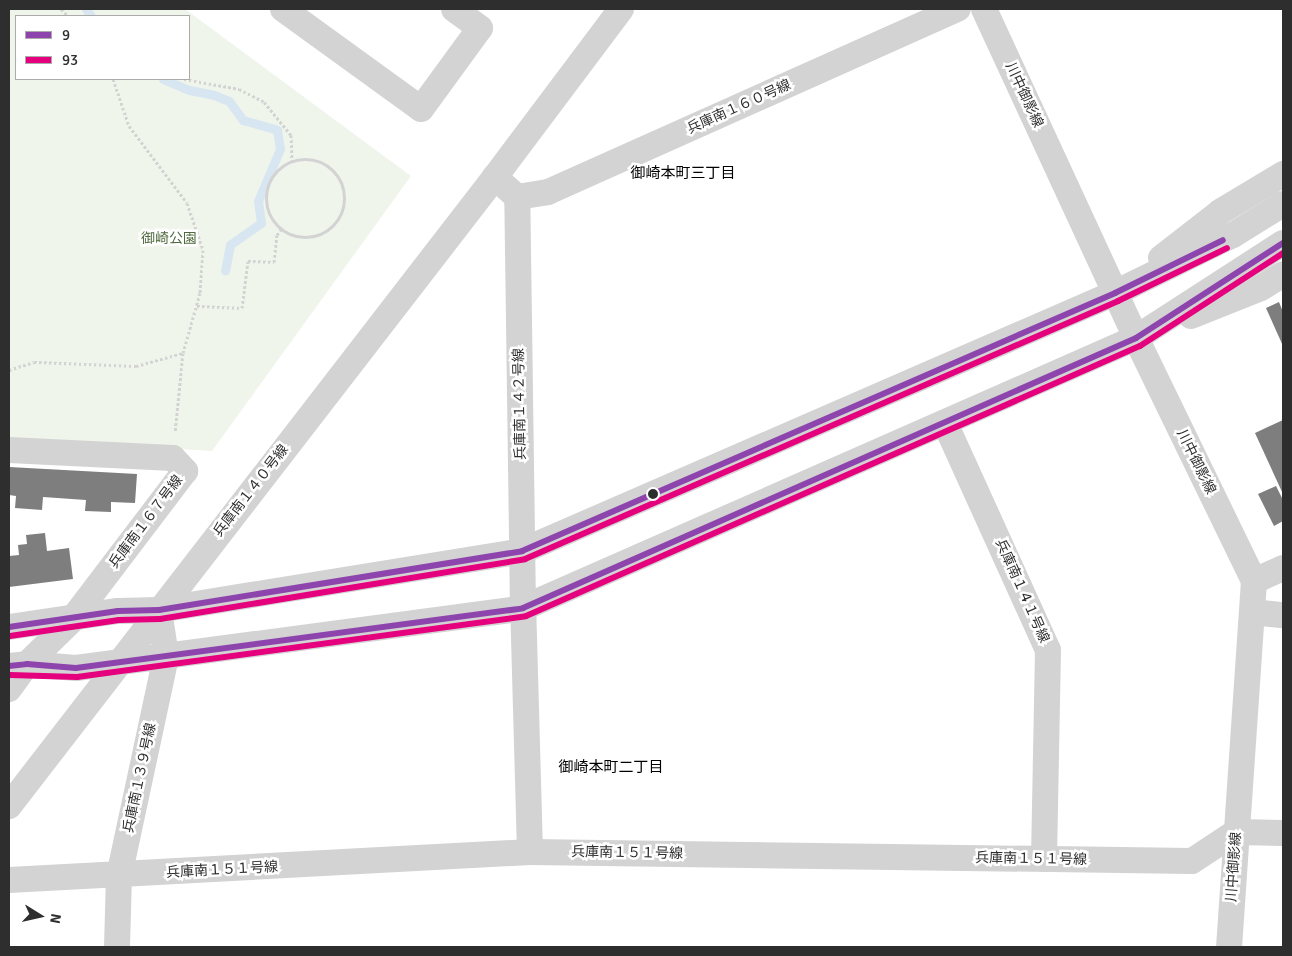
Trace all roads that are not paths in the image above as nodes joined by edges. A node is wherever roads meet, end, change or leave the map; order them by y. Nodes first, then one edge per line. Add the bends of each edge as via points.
1 (283, 9) edge
2 (454, 9) edge
3 (621, 9) edge
4 (958, 9) edge
5 (984, 9) edge
6 (1283, 174) edge
7 (495, 177) junction
8 (517, 197) junction
9 (1283, 204) edge
10 (1283, 244) edge
11 (1283, 274) edge
12 (1115, 293) junction
13 (1136, 338) junction
14 (946, 423) junction
15 (9, 450) edge
16 (522, 551) junction
17 (1283, 568) edge
18 (1254, 581) junction
19 (522, 608) junction
20 (159, 610) junction
21 (1252, 612) junction
22 (1283, 615) edge
23 (72, 620) junction
24 (9, 627) edge
25 (166, 656) junction
26 (121, 662) junction
27 (18, 665) edge
28 (9, 689) edge
29 (9, 806) edge
30 (1236, 832) junction
31 (1283, 833) edge
32 (530, 852) junction
33 (1044, 859) junction
34 (119, 876) junction
35 (9, 880) edge
36 (117, 947) edge
37 (1229, 947) edge

1 - 2 street via 421,109 480,28
3 - 7 street
4 - 8 street, 兵庫南１６０号線 via 548,192
5 - 12 street, 川中御影線
6 - 12 street via 1220,212
7 - 8 street
7 - 20 street, 兵庫南１４０号線
8 - 16 street, 兵庫南１４２号線
9 - 12 street via 1233,235
10 - 13 street
11 - 13 street via 1261,288
12 - 13 street, 川中御影線
12 - 16 street
13 - 14 street
13 - 18 street, 川中御影線
14 - 19 street
14 - 33 street, 兵庫南１４１号線 via 1048,650
15 - 23 street, 兵庫南１６７号線 via 173,458 185,471
16 - 19 street, 兵庫南１４２号線
16 - 20 street
17 - 18 street
18 - 21 street, 川中御影線
19 - 25 street
19 - 32 street, 兵庫南１４２号線
20 - 23 street via 118,611
20 - 25 street, 兵庫南１３９号線
20 - 26 street, 兵庫南１４０号線
21 - 22 street
21 - 30 street, 川中御影線
23 - 24 street
23 - 27 street, 兵庫南１６７号線
25 - 26 street
25 - 34 street, 兵庫南１３９号線
26 - 27 street via 76,668
26 - 29 street, 兵庫南１４０号線
27 - 28 street, 兵庫南１６７号線
30 - 31 street
30 - 33 street, 兵庫南１５１号線 via 1192,861
30 - 37 street, 川中御影線
32 - 33 street, 兵庫南１５１号線
32 - 34 street, 兵庫南１５１号線
34 - 35 street, 兵庫南１５１号線
34 - 36 street, 兵庫南１３９号線

